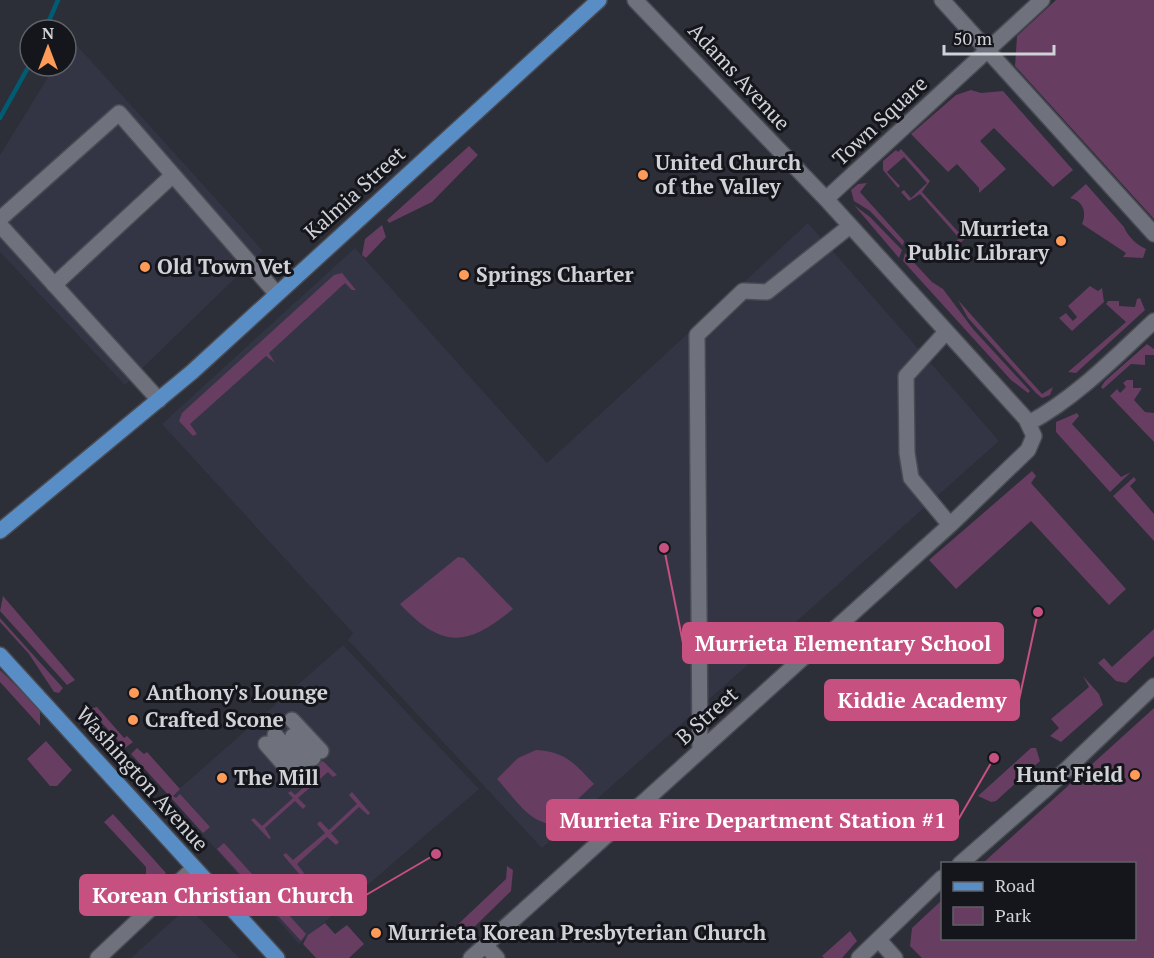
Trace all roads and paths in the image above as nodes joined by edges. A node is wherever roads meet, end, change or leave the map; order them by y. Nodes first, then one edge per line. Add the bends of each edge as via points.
1 (599, 0) edge
2 (635, 0) edge
3 (942, 0) edge
4 (1042, 0) edge
5 (987, 49) junction
6 (173, 175) junction
7 (826, 199) junction
8 (0, 219) edge
9 (0, 225) edge
10 (850, 226) junction
11 (1154, 234) edge
12 (54, 285) junction
13 (276, 293) junction
14 (1154, 321) edge
15 (946, 332) junction
16 (159, 400) junction
17 (1029, 423) junction
18 (950, 525) junction
19 (0, 531) edge
20 (0, 655) edge
21 (1154, 686) edge
22 (280, 731) joint
23 (700, 750) junction
24 (962, 862) edge
25 (195, 868) junction
26 (941, 880) edge
27 (879, 940) junction
28 (485, 945) junction
29 (104, 956) edge
30 (277, 958) edge
31 (471, 958) edge
32 (497, 958) edge
33 (859, 958) edge
34 (895, 958) edge

1 - 13 main road, Kalmia Street
2 - 7 street, Adams Avenue
3 - 5 street
4 - 5 street, Town Square
5 - 7 street, Town Square
5 - 11 street
6 - 8 street via 119,113
6 - 12 street
6 - 13 street
7 - 10 street, Adams Avenue
9 - 12 street
10 - 15 street, Adams Avenue
10 - 23 street via 767,292 743,291 697,335
12 - 16 street
13 - 16 main road, Kalmia Street
14 - 17 street via 1066,401
15 - 17 street, Adams Avenue
15 - 18 street via 906,376 906,453 911,478
16 - 19 main road, Kalmia Street
17 - 18 street, B Street via 1034,436 1028,450
18 - 23 street, B Street
20 - 25 main road, Washington Avenue
21 - 24 street
22 - 22 street via 308,763
23 - 28 street, B Street
25 - 29 street
25 - 30 main road, Washington Avenue
26 - 27 street
27 - 33 street
27 - 34 street
28 - 31 street, B Street
28 - 32 street

